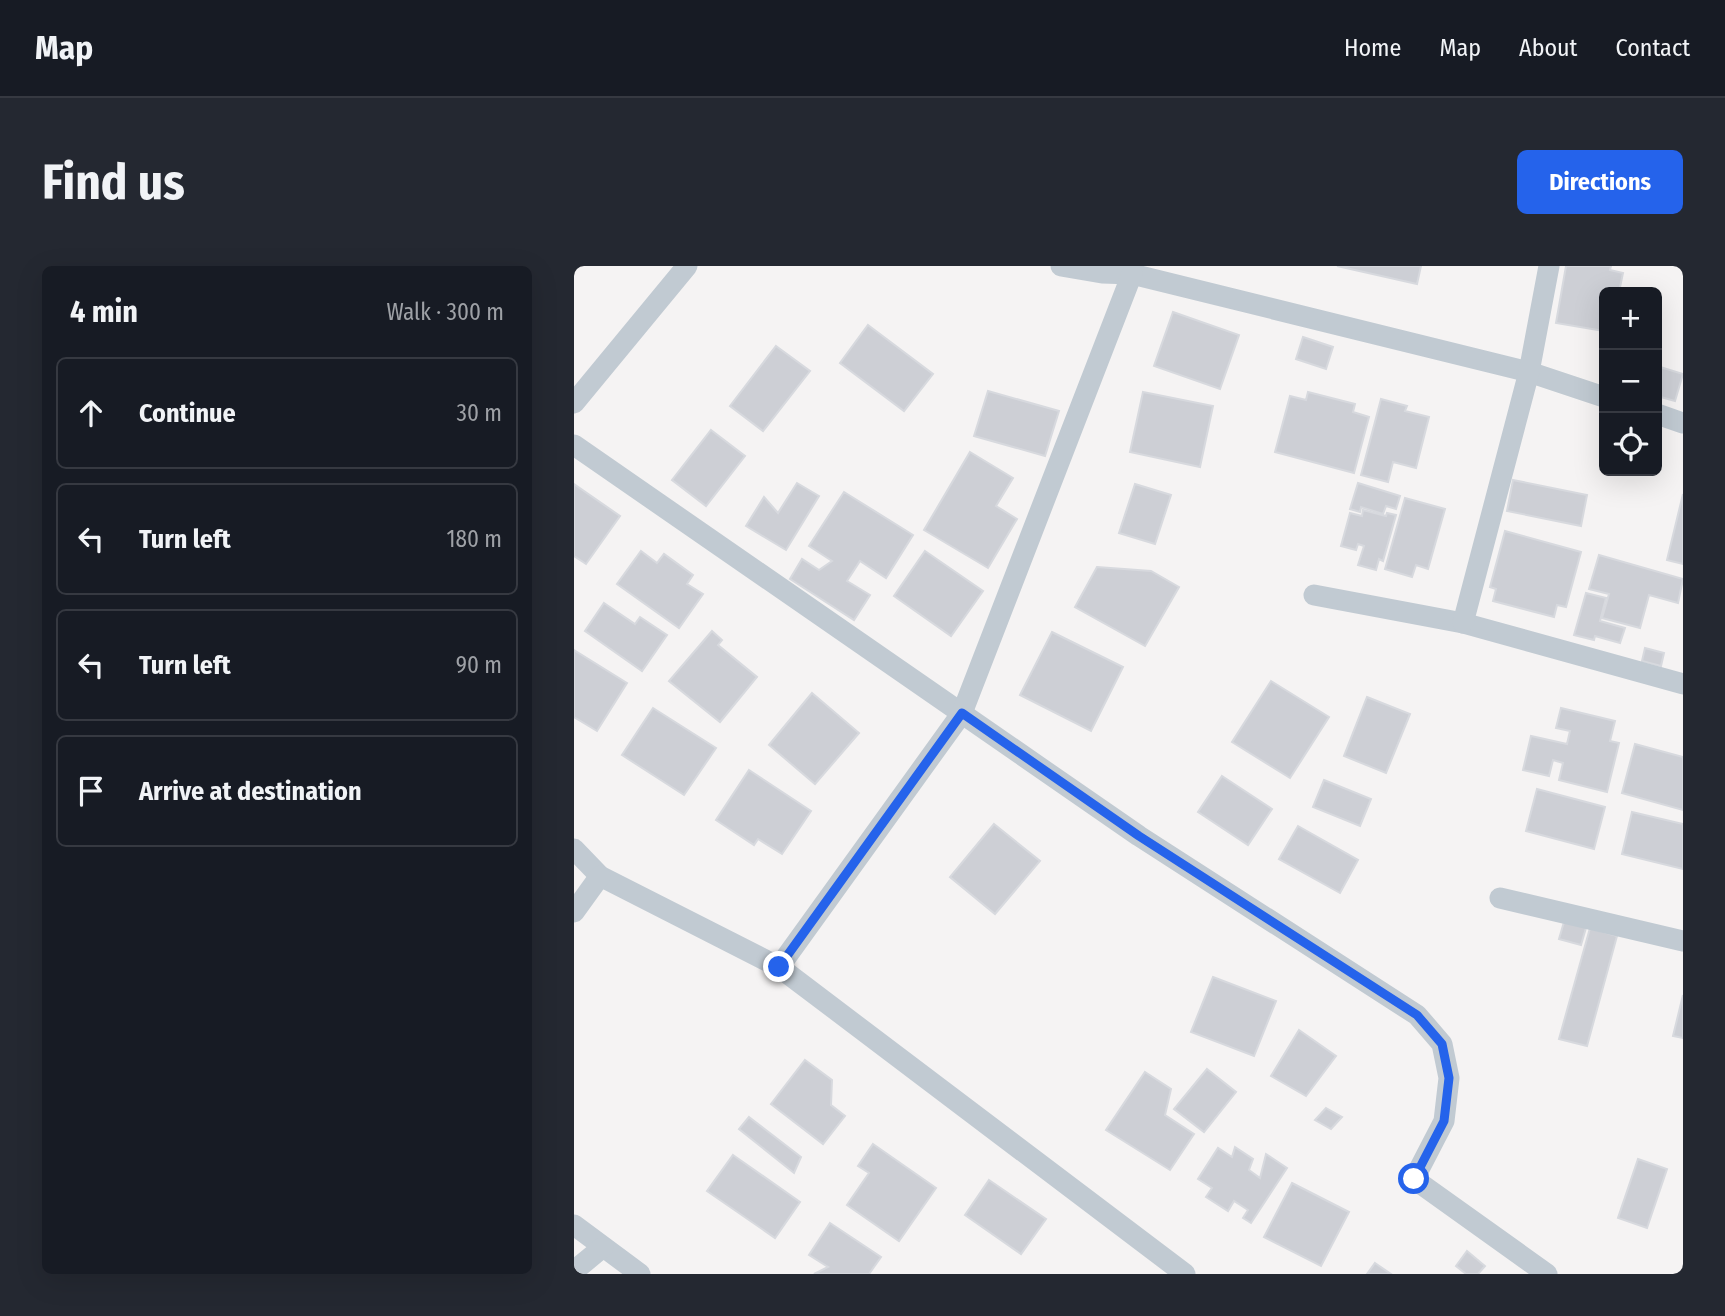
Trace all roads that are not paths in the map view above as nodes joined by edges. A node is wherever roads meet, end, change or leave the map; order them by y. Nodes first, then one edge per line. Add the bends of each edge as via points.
1 (687, 266) edge
2 (1062, 266) edge
3 (1549, 266) edge
4 (1132, 274) junction
5 (1529, 372) junction
6 (1599, 395) edge
7 (574, 403) edge
8 (1662, 416) edge
9 (1683, 423) edge
10 (574, 445) edge
11 (1314, 595) dead end
12 (1463, 623) junction
13 (1683, 684) edge
14 (962, 713) junction
15 (574, 849) edge
16 (600, 876) junction
17 (1500, 898) dead end
18 (574, 912) edge
19 (1683, 941) edge
20 (779, 967) junction
21 (574, 1225) edge
22 (603, 1247) junction
23 (574, 1271) edge
24 (640, 1274) edge
25 (1185, 1274) edge
26 (1547, 1274) edge

1 - 7 street
2 - 4 street
3 - 5 street
4 - 5 street
4 - 14 street
5 - 6 street
5 - 12 street
8 - 9 street
10 - 14 street
11 - 12 street
12 - 13 street
14 - 20 street
14 - 26 street via 1139,836 1417,1015 1442,1044 1449,1078 1444,1121 1414,1179
15 - 16 street
16 - 18 street
16 - 20 street
17 - 19 street
20 - 25 street
21 - 22 street
22 - 23 street
22 - 24 street

